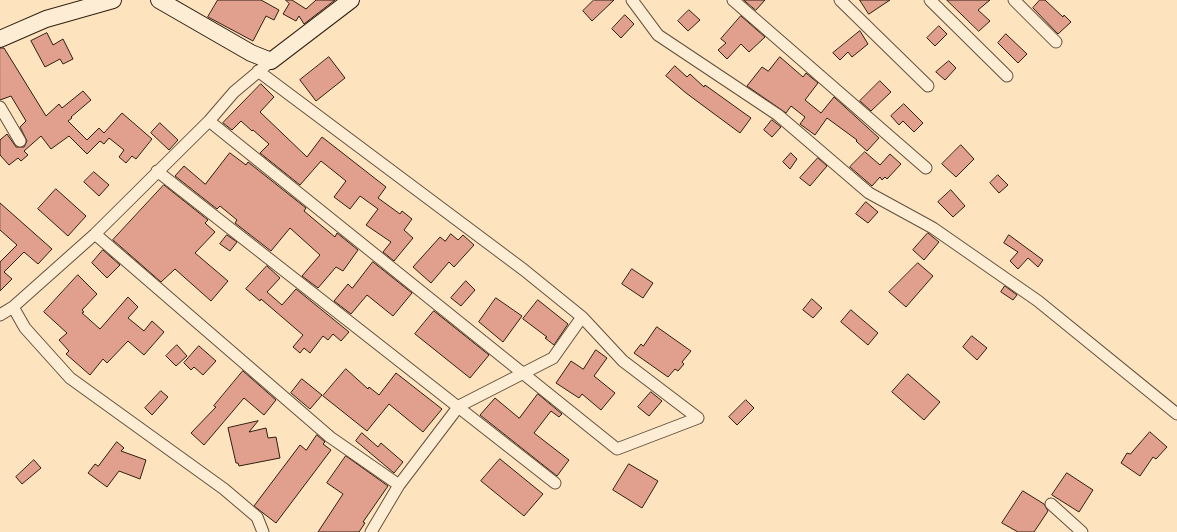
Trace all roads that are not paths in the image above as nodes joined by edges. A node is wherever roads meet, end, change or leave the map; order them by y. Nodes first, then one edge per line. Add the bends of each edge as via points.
1 (113, 0) edge
2 (159, 0) edge
3 (351, 0) edge
4 (632, 0) edge
5 (733, 0) edge
6 (840, 0) edge
7 (930, 0) edge
8 (1014, 0) edge
9 (1, 36) edge
10 (1056, 42) dead end
11 (271, 61) junction
12 (258, 72) junction
13 (1007, 76) dead end
14 (928, 86) dead end
15 (0, 107) edge
16 (209, 121) junction
17 (20, 141) dead end
18 (926, 168) dead end
19 (157, 171) junction
20 (95, 234) junction
21 (12, 307) junction
22 (0, 314) edge
23 (582, 317) junction
24 (522, 374) junction
25 (459, 406) junction
26 (1177, 414) edge
27 (555, 483) dead end
28 (399, 485) junction
29 (1051, 504) dead end
30 (262, 532) edge
31 (371, 532) edge
32 (1082, 532) edge

1 - 9 street
2 - 11 street via 251,53
3 - 11 street
4 - 26 street via 658,35 778,116 869,193 933,228 1038,301
5 - 18 street
6 - 14 street
7 - 13 street
8 - 10 street
11 - 12 street
12 - 16 street via 234,92
12 - 23 street via 524,270
15 - 17 street
16 - 19 street
16 - 24 street
19 - 20 street
19 - 25 street
20 - 21 street
20 - 28 street via 330,437
21 - 22 street
21 - 30 street via 25,328 70,378 224,490 257,517
23 - 24 street via 553,358
23 - 24 street via 624,361 698,418 616,449
24 - 25 street
25 - 27 street
25 - 28 street
28 - 31 street
29 - 32 street

